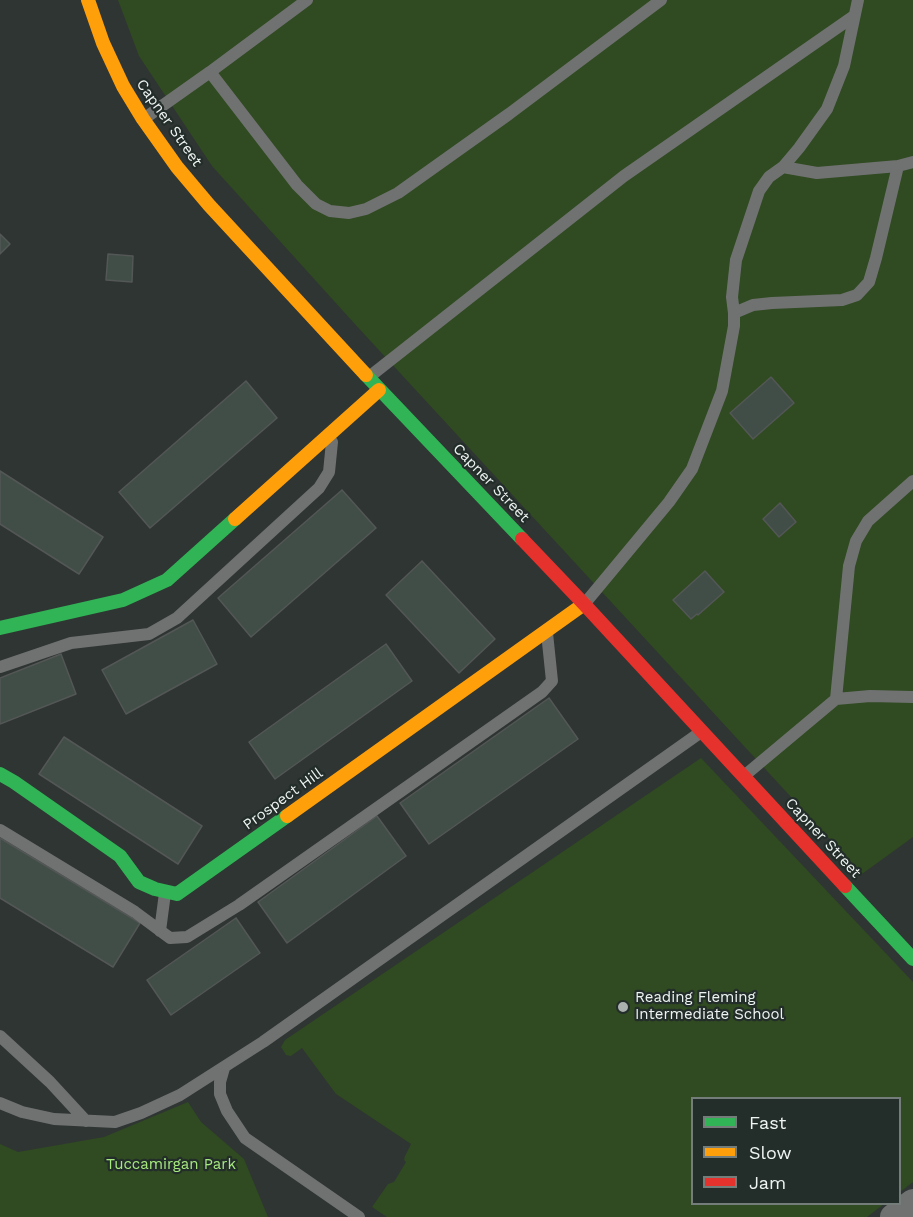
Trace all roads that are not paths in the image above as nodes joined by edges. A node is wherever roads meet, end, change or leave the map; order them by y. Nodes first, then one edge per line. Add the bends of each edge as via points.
1 (88, 0) edge
2 (307, 0) edge
3 (661, 0) edge
4 (858, 0) edge
5 (854, 16) junction
6 (210, 72) junction
7 (143, 119) junction
8 (913, 162) edge
9 (783, 166) junction
10 (898, 166) junction
11 (734, 313) junction
12 (368, 378) junction
13 (379, 390) junction
14 (333, 431) junction
15 (913, 481) edge
16 (584, 604) junction
17 (0, 628) edge
18 (547, 631) junction
19 (0, 667) edge
20 (913, 697) edge
21 (836, 699) junction
22 (702, 731) junction
23 (0, 774) edge
24 (744, 776) junction
25 (0, 830) edge
26 (165, 891) junction
27 (160, 931) junction
28 (913, 958) edge
29 (0, 1036) edge
30 (224, 1068) junction
31 (0, 1103) edge
32 (86, 1121) junction
33 (913, 1202) edge
34 (359, 1217) edge
35 (893, 1217) edge

1 - 7 street, Capner Street via 103,43
2 - 6 lane
3 - 6 lane via 398,193 349,213 330,211 316,204 297,185
4 - 5 lane
5 - 9 lane via 844,66 827,109
5 - 12 lane via 624,176
6 - 7 lane
7 - 12 street, Capner Street via 209,205
8 - 10 lane
9 - 10 lane via 817,173
9 - 11 lane via 759,191 736,260
10 - 11 lane via 869,282 857,295 842,300 772,303
11 - 16 lane via 722,392 692,469
12 - 13 street, Capner Street
13 - 14 street
13 - 16 street, Capner Street
14 - 17 street via 167,580 123,600
14 - 19 lane via 329,472 319,488 177,618 148,634 71,643
15 - 21 lane via 868,521 856,541 849,566
16 - 18 street, Prospect Hill
16 - 22 street, Capner Street
18 - 26 street, Prospect Hill via 187,888 177,894
18 - 27 lane via 552,681 542,692 239,906 187,937 170,938
20 - 21 lane
21 - 24 lane
22 - 24 street, Capner Street
22 - 30 lane
23 - 26 street via 120,856 140,882
24 - 28 street, Capner Street
25 - 27 lane
26 - 27 lane
29 - 32 lane
30 - 32 lane via 141,1113 115,1122
30 - 34 lane via 220,1094 245,1138
31 - 32 lane via 54,1119
33 - 35 street

